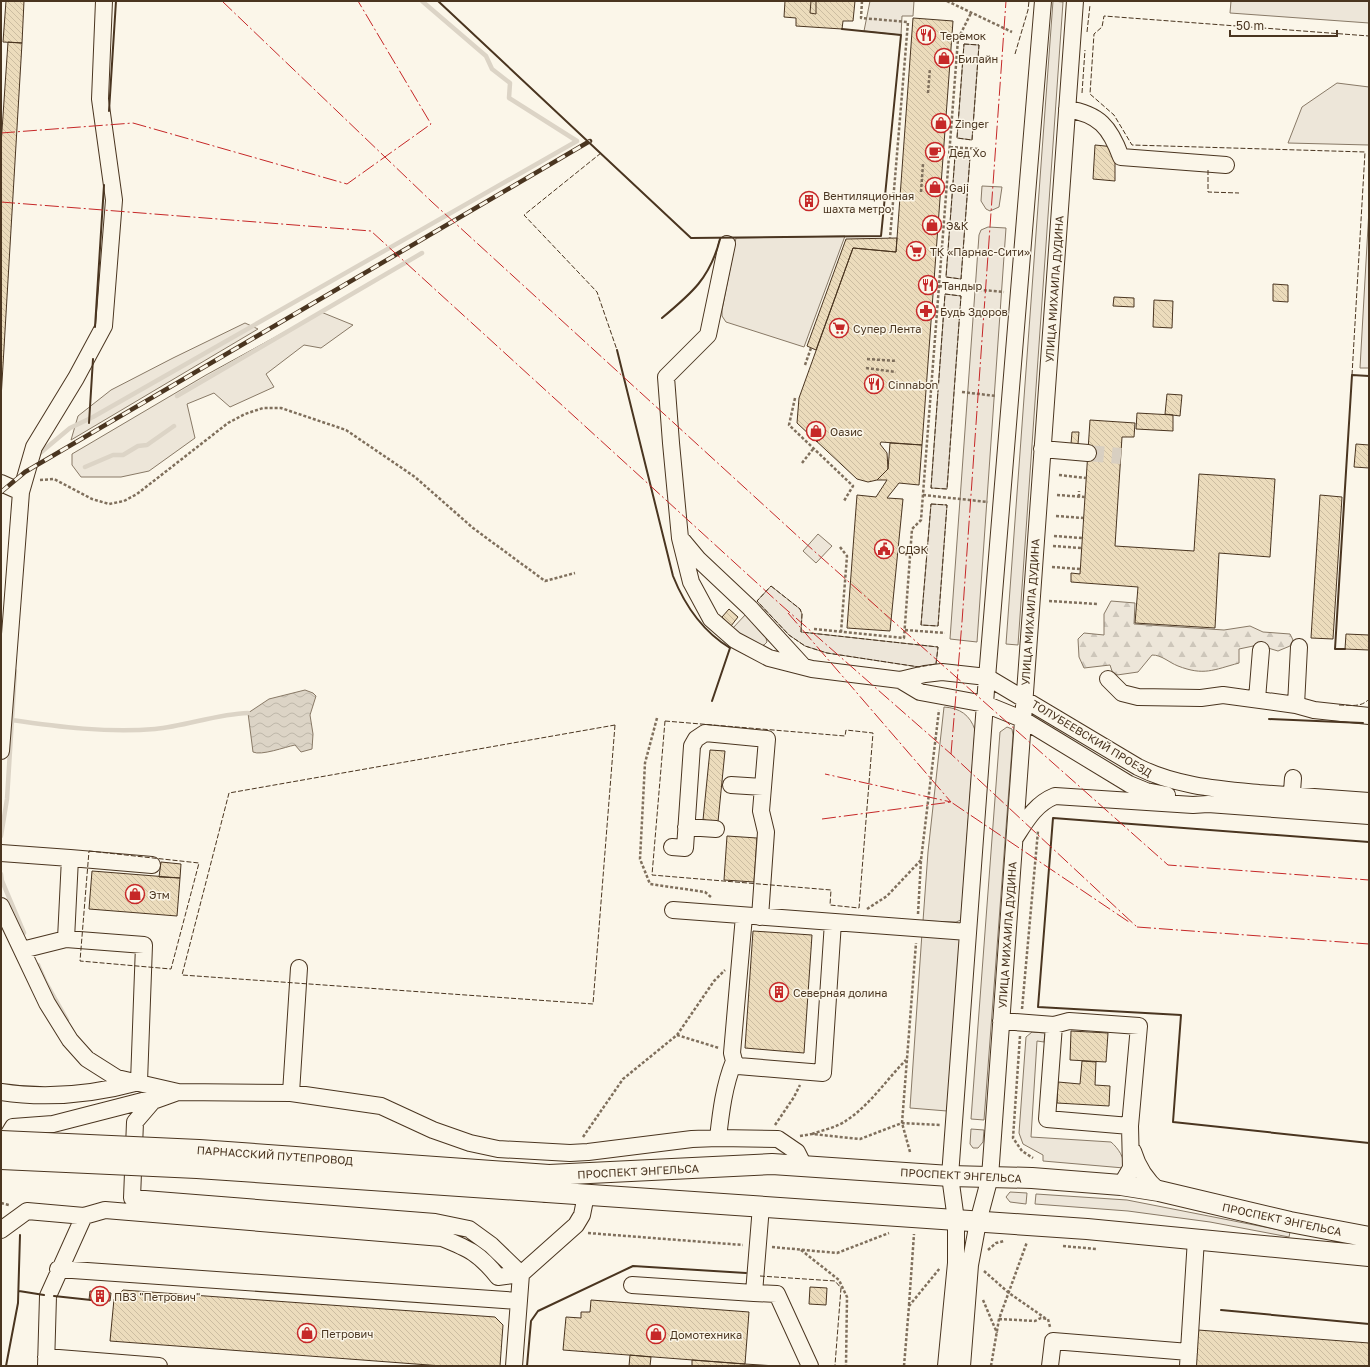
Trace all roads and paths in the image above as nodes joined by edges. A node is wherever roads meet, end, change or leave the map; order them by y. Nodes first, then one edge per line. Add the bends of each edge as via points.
1 (104, 1) edge
2 (862, 1) edge
3 (947, 1) edge
4 (1043, 1) edge
5 (1075, 1) edge
6 (971, 13) junction
7 (1012, 32) dead end
8 (930, 68) dead end
9 (928, 93) dead end
10 (1067, 109) junction
11 (950, 147) junction
12 (979, 149) dead end
13 (922, 164) dead end
14 (1226, 165) dead end
15 (920, 192) dead end
16 (890, 238) dead end
17 (727, 244) dead end
18 (939, 286) junction
19 (1004, 292) dead end
20 (811, 348) dead end
21 (867, 358) dead end
22 (897, 361) dead end
23 (805, 365) dead end
24 (866, 368) dead end
25 (896, 372) dead end
26 (962, 392) dead end
27 (996, 396) dead end
28 (795, 398) dead end
29 (813, 449) junction
30 (1042, 449) junction
31 (1088, 453) tunnel mouth
32 (802, 463) dead end
33 (1059, 475) dead end
34 (1086, 478) dead end
35 (1, 483) edge
36 (1079, 491) dead end
37 (21, 492) junction
38 (923, 495) junction
39 (1057, 495) dead end
40 (1079, 497) junction
41 (1085, 497) dead end
42 (844, 501) dead end
43 (989, 502) dead end
44 (1056, 516) dead end
45 (1083, 518) dead end
46 (1054, 536) dead end
47 (680, 538) junction
48 (1082, 538) dead end
49 (1054, 546) dead end
50 (840, 547) dead end
51 (1081, 548) dead end
52 (1052, 567) dead end
53 (1080, 570) dead end
54 (575, 574) dead end
55 (1049, 601) dead end
56 (1098, 604) dead end
57 (814, 629) dead end
58 (905, 630) junction
59 (841, 632) junction
60 (945, 633) dead end
61 (1299, 647) dead end
62 (1260, 650) dead end
63 (803, 666) junction
64 (987, 677) junction
65 (1108, 679) dead end
66 (900, 680) junction
67 (1023, 697) junction
68 (1257, 699) junction
69 (985, 704) junction
70 (1296, 705) junction
71 (1369, 716) edge
72 (657, 718) dead end
73 (1022, 719) junction
74 (1, 751) edge
75 (1293, 778) dead end
76 (731, 785) dead end
77 (763, 788) junction
78 (1369, 801) edge
79 (1291, 803) junction
80 (1208, 804) junction
81 (1369, 816) edge
82 (686, 827) junction
83 (716, 829) dead end
84 (1038, 829) dead end
85 (1014, 841) junction
86 (672, 847) dead end
87 (1, 853) edge
88 (70, 858) junction
89 (921, 860) dead end
90 (152, 865) dead end
91 (1, 906) edge
92 (673, 910) dead end
93 (745, 916) junction
94 (839, 923) junction
95 (968, 932) junction
96 (66, 939) junction
97 (22, 950) junction
98 (741, 951) junction
99 (299, 968) dead end
100 (1001, 1021) junction
101 (1021, 1022) junction
102 (1054, 1025) junction
103 (677, 1035) junction
104 (733, 1057) junction
105 (907, 1059) dead end
106 (806, 1072) junction
107 (139, 1082) junction
108 (1, 1092) edge
109 (178, 1092) junction
110 (291, 1093) junction
111 (940, 1125) dead end
112 (1130, 1126) junction
113 (812, 1134) junction
114 (718, 1138) junction
115 (771, 1139) junction
116 (1, 1141) edge
117 (1132, 1146) junction
118 (1, 1147) edge
119 (570, 1153) junction
120 (1033, 1158) dead end
121 (1, 1159) edge
122 (804, 1166) junction
123 (950, 1176) junction
124 (990, 1177) junction
125 (548, 1183) junction
126 (1121, 1185) junction
127 (1159, 1191) junction
128 (586, 1195) junction
129 (131, 1205) junction
130 (761, 1206) junction
131 (84, 1216) junction
132 (956, 1220) junction
133 (978, 1222) junction
134 (576, 1225) junction
135 (1, 1230) edge
136 (891, 1232) dead end
137 (914, 1234) dead end
138 (1028, 1237) dead end
139 (1369, 1237) edge
140 (1196, 1239) junction
141 (1005, 1241) dead end
142 (1020, 1242) dead end
143 (1027, 1243) junction
144 (1034, 1243) dead end
145 (1056, 1245) dead end
146 (757, 1246) junction
147 (1096, 1249) dead end
148 (800, 1250) junction
149 (987, 1253) dead end
150 (1369, 1256) edge
151 (941, 1267) dead end
152 (58, 1270) junction
153 (521, 1274) junction
154 (981, 1275) dead end
155 (632, 1285) dead end
156 (754, 1293) junction
157 (981, 1293) dead end
158 (1009, 1293) junction
159 (519, 1301) junction
160 (909, 1306) junction
161 (1045, 1318) junction
162 (999, 1319) junction
163 (997, 1333) junction
164 (1053, 1341) junction
165 (1188, 1359) edge
166 (46, 1362) edge
167 (159, 1366) edge
168 (514, 1366) edge
169 (810, 1366) edge
170 (846, 1366) edge
171 (904, 1366) edge
172 (946, 1366) edge
173 (962, 1366) edge
174 (991, 1366) edge
175 (1050, 1366) edge

1 - 37 street via 100,99 114,200 104,326 34,447
2 - 16 path via 861,18 908,22
3 - 6 path
4 - 64 street
5 - 10 street, УЛИЦА МИХАИЛА ДУДИНА
6 - 7 path
6 - 11 path via 958,38
8 - 9 path
10 - 14 street via 1084,112 1100,122 1110,132 1121,157
10 - 30 street, УЛИЦА МИХАИЛА ДУДИНА
11 - 12 path
11 - 18 path
13 - 15 path
17 - 47 street via 708,335 666,377
18 - 19 path
18 - 38 path
20 - 23 path
21 - 22 path
24 - 25 path
26 - 27 path
28 - 29 path via 789,425
29 - 32 path
29 - 42 path via 853,486
30 - 31 street
30 - 67 street, УЛИЦА МИХАИЛА ДУДИНА
33 - 34 path
35 - 37 street
36 - 40 path
37 - 54 path via 39,480 54,479 92,499 110,504 124,501 137,494 228,423 263,408 281,408 346,430 415,477 473,528 545,581
37 - 74 street
38 - 43 path
38 - 58 path via 921,520 912,529
39 - 40 path
40 - 41 path
44 - 45 path
46 - 48 path
47 - 63 street
47 - 63 street via 691,582 711,619 735,640 768,658
49 - 51 path
50 - 59 path via 847,556
52 - 53 path
55 - 56 path
57 - 59 path
58 - 59 path via 904,638
58 - 60 path
61 - 70 street
62 - 68 street
63 - 66 street
64 - 66 street via 942,672
64 - 67 street, ТОЛУБЕЕВСКИЙ ПРОЕЗД
64 - 69 street
65 - 68 street via 1122,693 1138,698 1201,698 1223,695
66 - 69 street, ТОЛУБЕЕВСКИЙ ПРОЕЗД via 920,692
67 - 73 street, УЛИЦА МИХАИЛА ДУДИНА
67 - 79 street, ТОЛУБЕЕВСКИЙ ПРОЕЗД via 1115,754 1158,777 1188,785
68 - 70 street
69 - 73 street, ТОЛУБЕЕВСКИЙ ПРОЕЗД
69 - 95 street
70 - 71 street via 1314,710
72 - 93 path via 645,763 640,859 650,884 705,892
73 - 80 street, ТОЛУБЕЕВСКИЙ ПРОЕЗД via 1129,784 1146,791
73 - 85 street, УЛИЦА МИХАИЛА ДУДИНА
75 - 79 street
76 - 77 street
77 - 82 street via 767,739 705,733 700,735 692,746
77 - 93 street via 761,811 766,832
78 - 79 street, ТОЛУБЕЕВСКИЙ ПРОЕЗД
79 - 80 street, ТОЛУБЕЕВСКИЙ ПРОЕЗД
79 - 81 street, ТОЛУБЕЕВСКИЙ ПРОЕЗД
80 - 85 street, ТОЛУБЕЕВСКИЙ ПРОЕЗД via 1054,796 1038,806
82 - 83 street
82 - 86 street via 685,848
84 - 101 path
85 - 100 street, УЛИЦА МИХАИЛА ДУДИНА
87 - 88 street
88 - 90 street
88 - 96 street
89 - 94 path via 887,896
91 - 97 street
92 - 93 street
93 - 94 street
93 - 98 street
94 - 95 street
94 - 106 street via 823,1073
95 - 123 street
96 - 97 street
96 - 107 street via 144,945
97 - 107 street via 47,1003 70,1040 87,1059 117,1078
98 - 103 path via 714,981
98 - 104 street
99 - 110 street
100 - 101 street
100 - 124 street, УЛИЦА МИХАИЛА ДУДИНА
101 - 102 street
101 - 120 path via 1013,1138 1022,1152
102 - 112 street via 1047,1119
102 - 112 street via 1069,1021 1139,1026
103 - 104 path
103 - 119 path via 623,1079
104 - 106 street via 738,1066
104 - 114 street
105 - 113 path via 872,1100 846,1121
106 - 115 path
107 - 108 street via 107,1091 26,1096
107 - 109 street
109 - 110 street
109 - 118 street via 53,1124 13,1127
109 - 129 street via 153,1102 135,1122
110 - 119 street via 381,1106 433,1130 477,1145 498,1149
111 - 113 path via 902,1123 860,1139
112 - 117 street
113 - 115 path
114 - 115 street
114 - 119 street
115 - 122 street via 797,1152
116 - 125 main road, ПАРНАССКИЙ ПУТЕПРОВОД, bridge via 199,1150
117 - 126 street via 1131,1168
117 - 127 street via 1136,1161 1146,1179
121 - 125 main road, ПАРНАССКИЙ ПУТЕПРОВОД, bridge
122 - 123 main road, ПРОСПЕКТ ЭНГЕЛЬСА
122 - 125 main road, ПРОСПЕКТ ЭНГЕЛЬСА via 772,1164
123 - 124 main road, ПРОСПЕКТ ЭНГЕЛЬСА
123 - 132 street
124 - 126 main road, ПРОСПЕКТ ЭНГЕЛЬСА
124 - 133 street, УЛИЦА МИХАИЛА ДУДИНА
125 - 128 main road, ПРОСПЕКТ ЭНГЕЛЬСА
126 - 127 main road, ПРОСПЕКТ ЭНГЕЛЬСА
127 - 139 main road, ПРОСПЕКТ ЭНГЕЛЬСА via 1290,1222
128 - 130 main road, ПРОСПЕКТ ЭНГЕЛЬСА
128 - 134 street via 582,1214
129 - 131 street
129 - 153 street via 435,1222 469,1229
130 - 132 main road, ПРОСПЕКТ ЭНГЕЛЬСА
130 - 146 street
131 - 135 street via 26,1211
131 - 152 street
132 - 133 main road, ПРОСПЕКТ ЭНГЕЛЬСА
132 - 172 street via 956,1263
133 - 140 main road, ПРОСПЕКТ ЭНГЕЛЬСА
133 - 173 street, УЛИЦА МИХАИЛА ДУДИНА via 970,1265
134 - 146 path via 588,1233
134 - 153 street
136 - 148 path via 837,1253
137 - 160 path
138 - 143 path
140 - 150 main road, ПРОСПЕКТ ЭНГЕЛЬСА
140 - 165 street
141 - 149 path via 996,1243
142 - 143 path
143 - 144 path
143 - 158 path
145 - 147 path
146 - 148 path
146 - 156 street
148 - 170 path via 839,1280 847,1297
151 - 160 path
152 - 159 street
152 - 166 street via 48,1296
153 - 159 street
154 - 158 path via 982,1268
155 - 156 street
156 - 169 street via 777,1294
157 - 163 path
158 - 161 path
158 - 162 path
159 - 168 street
160 - 171 path
161 - 162 path via 1035,1321
161 - 164 path via 1048,1318
162 - 163 path
163 - 174 path
164 - 165 street
164 - 175 street
166 - 167 street

